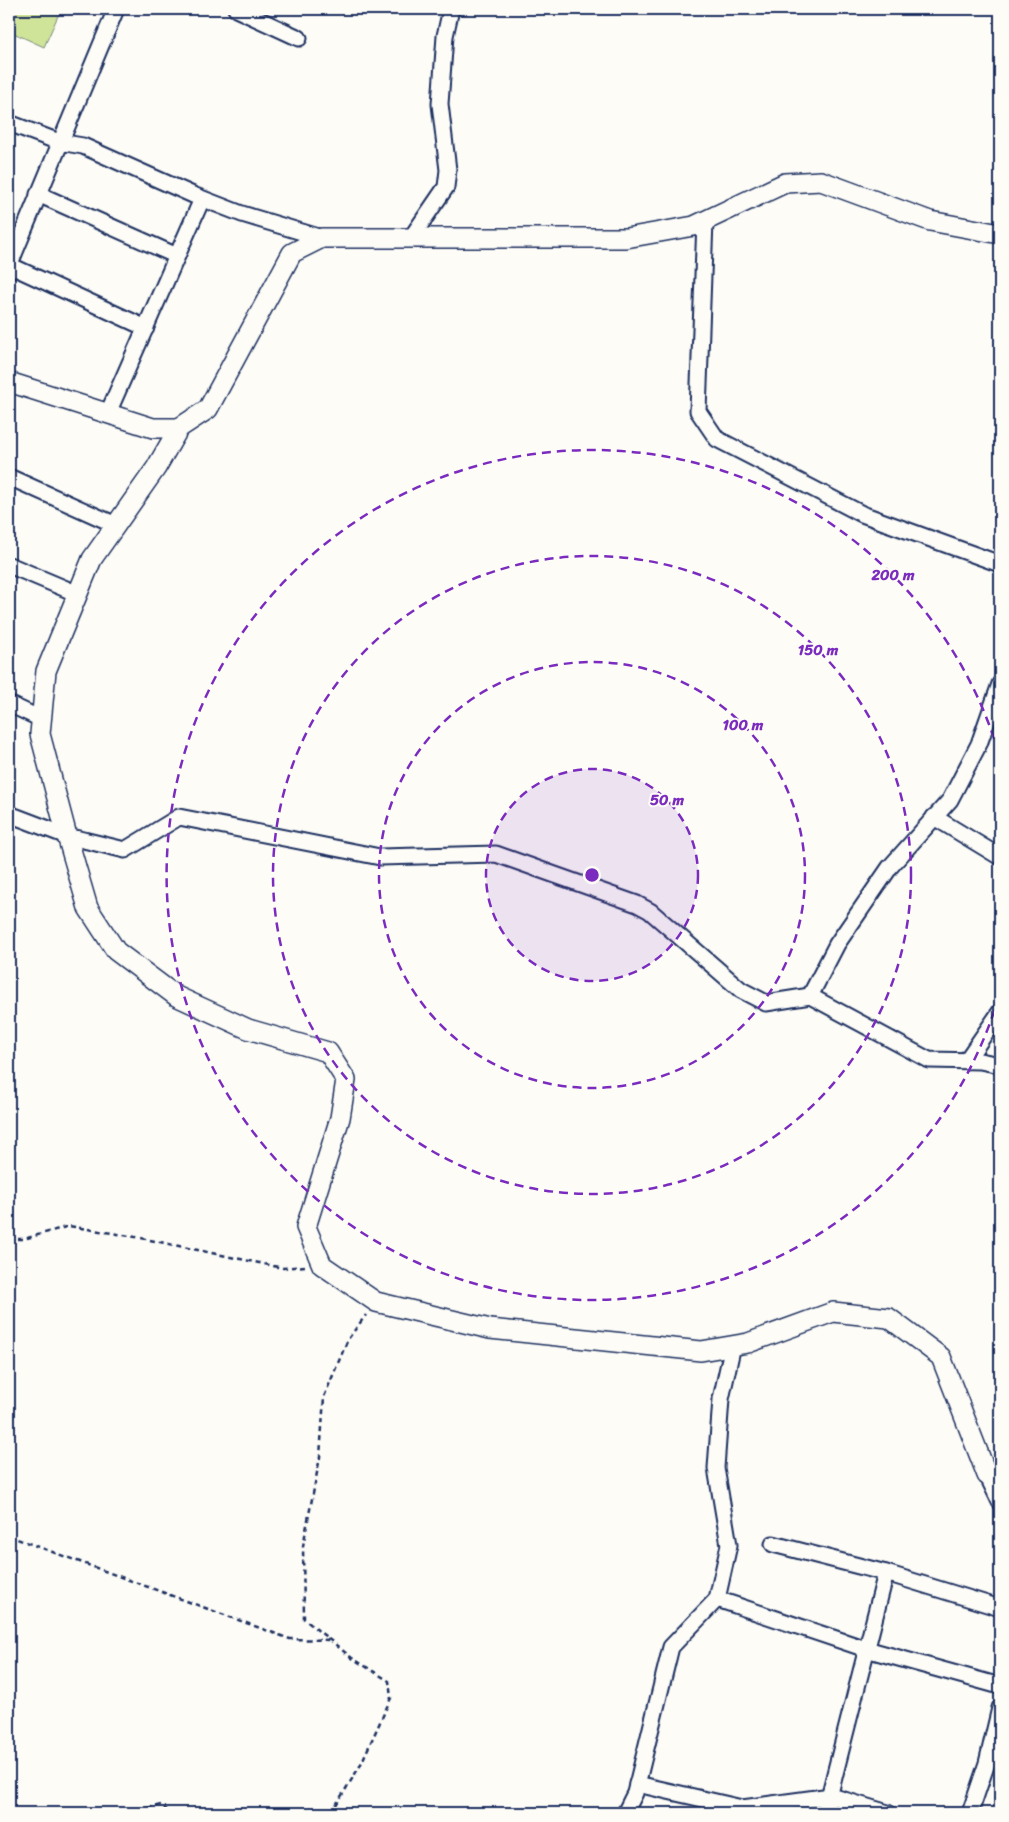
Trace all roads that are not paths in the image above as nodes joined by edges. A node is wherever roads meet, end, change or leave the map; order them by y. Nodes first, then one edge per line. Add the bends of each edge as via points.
1 (116, 9) edge
2 (236, 9) edge
3 (451, 9) edge
4 (299, 38) dead end
5 (9, 123) edge
6 (60, 142) junction
7 (38, 194) junction
8 (202, 199) junction
9 (704, 221) junction
10 (1000, 234) edge
11 (322, 238) junction
12 (411, 238) junction
13 (177, 256) junction
14 (9, 265) edge
15 (146, 328) junction
16 (9, 382) edge
17 (108, 414) junction
18 (179, 428) junction
19 (9, 477) edge
20 (116, 525) junction
21 (1000, 564) edge
22 (9, 565) edge
23 (78, 594) junction
24 (1000, 684) edge
25 (9, 704) edge
26 (41, 718) junction
27 (9, 814) edge
28 (934, 817) junction
29 (67, 836) junction
30 (1000, 857) edge
31 (810, 996) junction
32 (1000, 1012) edge
33 (966, 1061) junction
34 (1000, 1065) edge
35 (732, 1346) junction
36 (994, 1476) edge
37 (1000, 1502) edge
38 (773, 1544) dead end
39 (886, 1573) junction
40 (717, 1599) junction
41 (1000, 1608) edge
42 (866, 1649) junction
43 (1000, 1686) edge
44 (1000, 1708) edge
45 (637, 1784) junction
46 (831, 1796) junction
47 (625, 1813) edge
48 (825, 1813) edge
49 (888, 1813) edge
50 (970, 1813) edge

1 - 6 street
2 - 4 street
3 - 12 street via 445,36 440,104 448,170 446,187
5 - 6 street
6 - 7 street
6 - 8 street via 84,146
7 - 13 street
7 - 14 street
8 - 11 street
8 - 13 street
9 - 10 street via 784,183 821,181 930,221
9 - 12 street via 694,226 626,238
9 - 21 street via 698,411 717,439 862,514
11 - 12 street
11 - 18 street via 292,253 208,409
13 - 15 street
14 - 15 street
15 - 17 street
16 - 17 street
17 - 18 street via 153,428
18 - 20 street
19 - 20 street
20 - 23 street via 92,559
22 - 23 street
23 - 26 street via 46,671
24 - 28 street via 979,744 950,800
25 - 26 street
26 - 29 street via 40,734
27 - 29 street
28 - 30 street
28 - 31 street via 890,867 842,936
29 - 31 street via 125,850 179,817 380,857 496,854 643,908 741,990 766,1003
29 - 35 street via 88,908 116,951 176,996 248,1029 328,1052 346,1080 340,1118 306,1227 322,1265 376,1302 490,1329 701,1351
31 - 33 street via 930,1060
32 - 33 street
33 - 34 street
35 - 36 street via 833,1312 889,1318 941,1357
35 - 40 street via 721,1399 716,1468 729,1545
36 - 37 street
38 - 39 street
39 - 41 street
39 - 42 street
40 - 42 street
40 - 45 street via 672,1647
42 - 43 street
42 - 46 street
44 - 50 street
45 - 46 street via 742,1808
45 - 47 street
46 - 48 street
46 - 49 street

